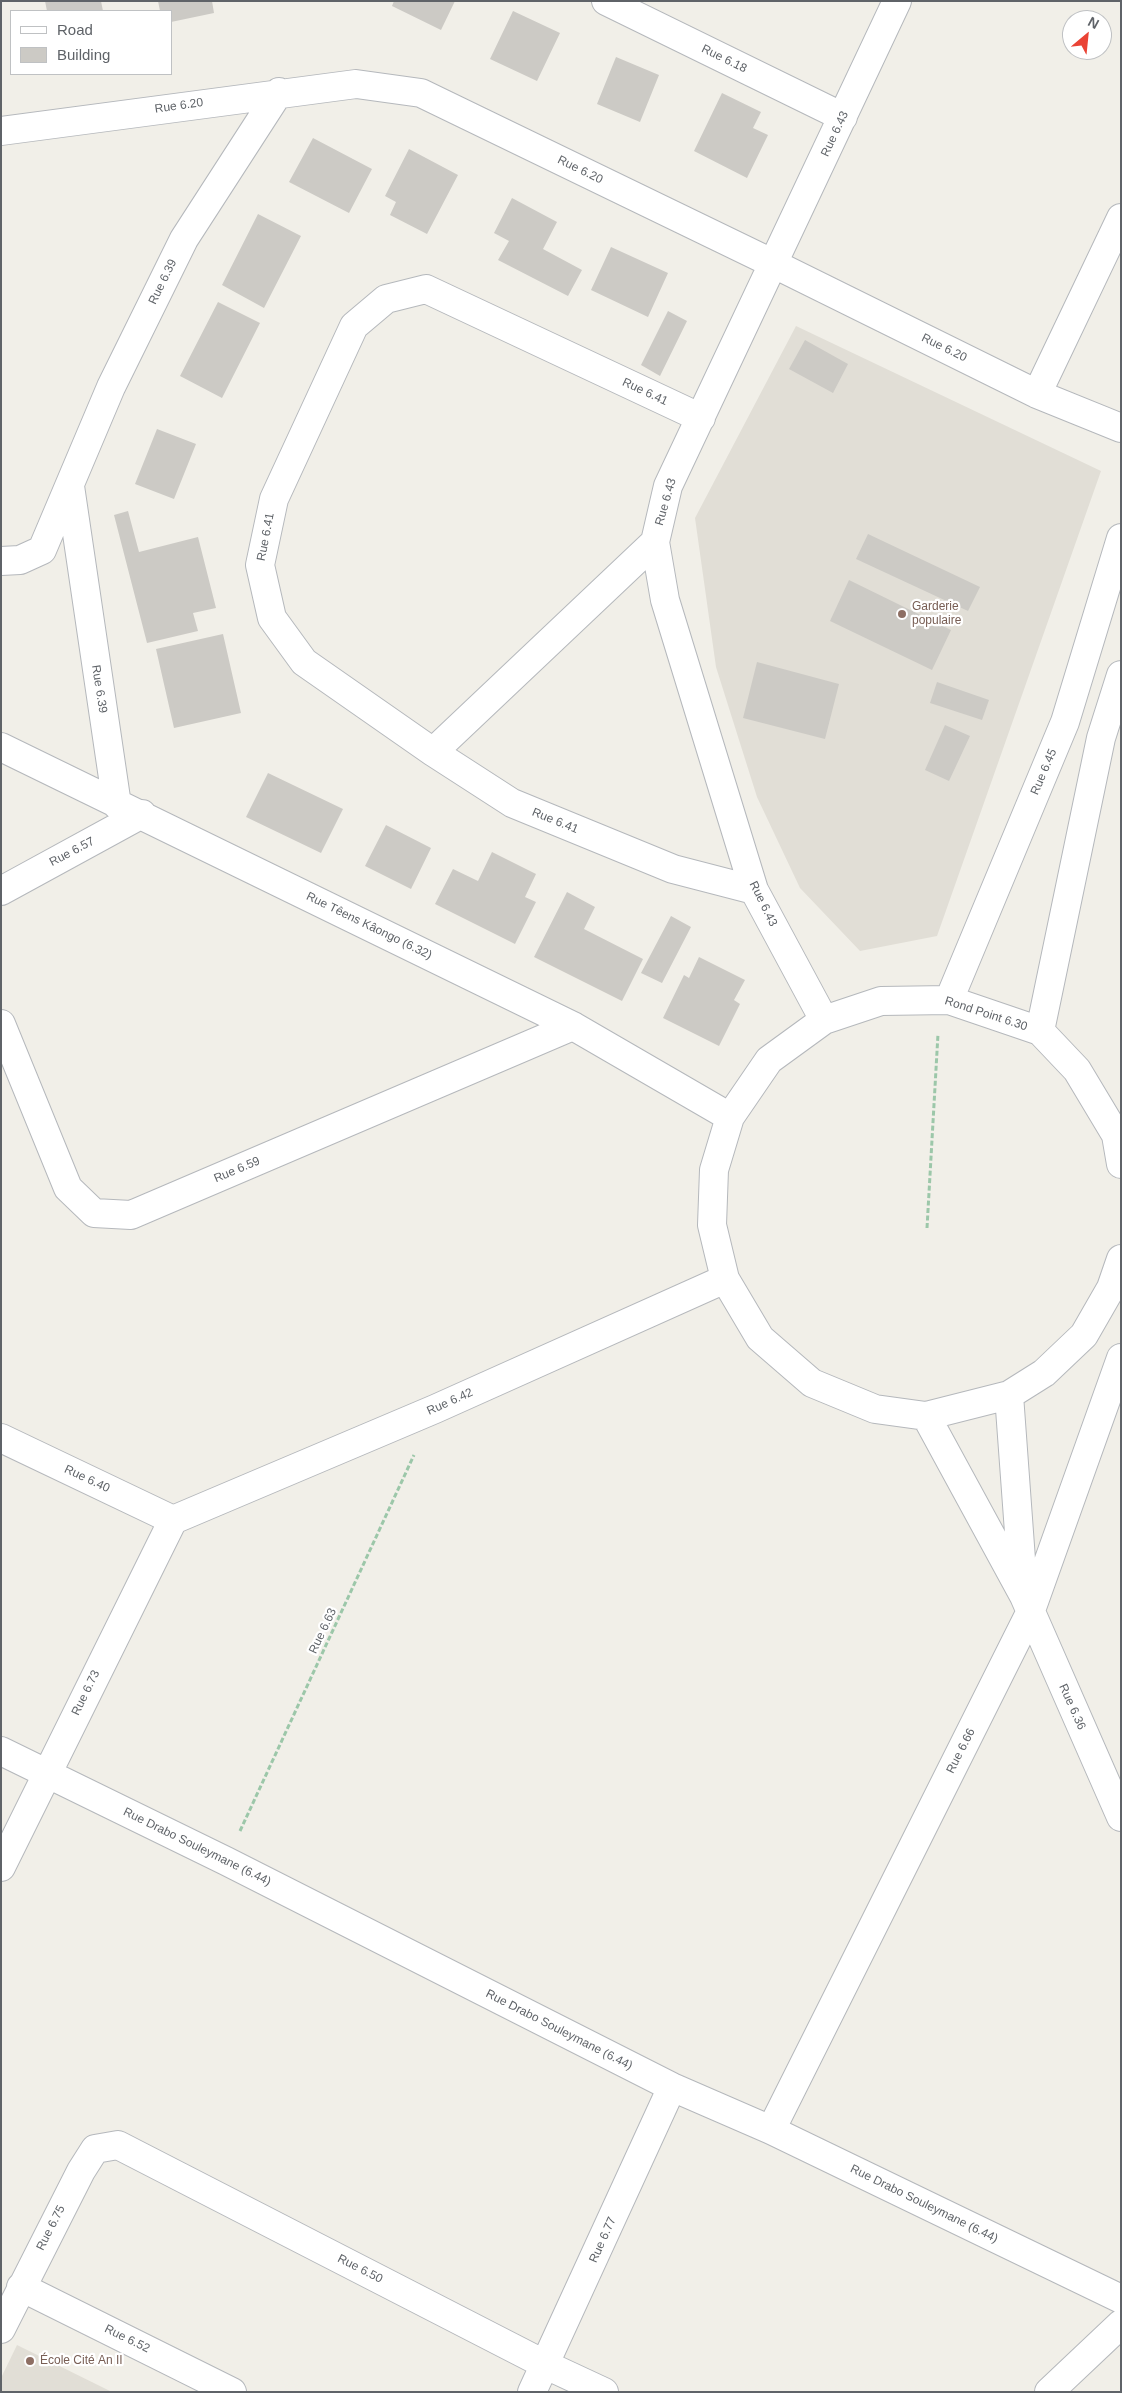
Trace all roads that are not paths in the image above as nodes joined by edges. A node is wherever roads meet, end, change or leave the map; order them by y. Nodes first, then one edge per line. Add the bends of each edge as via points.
1 (606, 1) edge
2 (897, 1) edge
3 (279, 92) junction
4 (843, 117) junction
5 (1, 130) edge
6 (1121, 218) edge
7 (774, 264) junction
8 (1037, 394) junction
9 (701, 418) junction
10 (1121, 428) edge
11 (70, 484) junction
12 (1121, 538) edge
13 (655, 542) junction
14 (1, 561) edge
15 (1121, 675) edge
16 (1065, 722) junction
17 (1111, 742) edge
18 (1, 747) edge
19 (433, 752) junction
20 (117, 805) junction
21 (142, 814) junction
22 (754, 890) junction
23 (1, 891) edge
24 (945, 999) junction
25 (824, 1020) junction
26 (1, 1024) edge
27 (573, 1026) junction
28 (1040, 1031) junction
29 (730, 1117) junction
30 (1121, 1164) edge
31 (1121, 1259) edge
32 (725, 1279) junction
33 (1121, 1358) edge
34 (1009, 1395) junction
35 (926, 1416) junction
36 (1, 1438) edge
37 (173, 1520) junction
38 (1027, 1604) junction
39 (1, 1751) edge
40 (47, 1773) junction
41 (1121, 1817) edge
42 (1, 1867) edge
43 (672, 2087) junction
44 (771, 2130) junction
45 (118, 2145) joint
46 (21, 2287) junction
47 (1121, 2299) edge
48 (1121, 2324) edge
49 (1, 2329) edge
50 (546, 2365) junction
51 (232, 2392) edge
52 (532, 2392) edge
53 (604, 2392) edge
54 (1049, 2392) edge

1 - 4 street, Rue 6.18
2 - 4 street, Rue 6.43
3 - 5 street, Rue 6.20
3 - 7 street, Rue 6.20 via 356,84 421,93
3 - 11 street, Rue 6.39 via 184,239 110,387
4 - 7 street, Rue 6.43
6 - 8 street
7 - 8 street, Rue 6.20
7 - 9 street, Rue 6.43
8 - 10 street, Rue 6.20
9 - 13 street, Rue 6.43 via 668,486
9 - 19 street, Rue 6.41 via 426,289 386,299 354,326 274,499 260,565 272,618 304,662
11 - 14 street, Rue 6.39 via 42,550 20,560
11 - 20 street, Rue 6.39
12 - 16 street, Rue 6.45
13 - 19 street
13 - 22 street, Rue 6.43 via 665,600
15 - 17 street
16 - 17 street
16 - 24 street, Rue 6.45
17 - 28 street
18 - 20 street, Rue Têens Kâongo (6.32)
19 - 22 street, Rue 6.41 via 512,803 673,869
20 - 21 street, Rue Têens Kâongo (6.32)
21 - 23 street, Rue 6.57
21 - 27 street, Rue Têens Kâongo (6.32)
22 - 25 street, Rue 6.43
24 - 25 street, Rond Point 6.30 via 881,1001
24 - 28 street, Rond Point 6.30
25 - 29 street, Rond Point 6.30 via 769,1060
26 - 27 street, Rue 6.59 via 68,1188 94,1213 131,1215
27 - 29 street, Rue Têens Kâongo (6.32)
28 - 30 street, Rond Point 6.30 via 1077,1070 1116,1135
29 - 32 street, Rond Point 6.30 via 714,1170 712,1225
31 - 34 street, Rond Point 6.30 via 1111,1288 1084,1335 1044,1373
32 - 35 street, Rond Point 6.30 via 760,1338 812,1383 875,1409
32 - 37 street, Rue 6.42 via 435,1409
33 - 38 street, Rue 6.66
34 - 35 street, Rond Point 6.30
34 - 38 street, Rue 6.36
35 - 38 street, Rue 6.36
36 - 37 street, Rue 6.40
37 - 40 street, Rue 6.73
38 - 41 street, Rue 6.36
38 - 44 street, Rue 6.66
39 - 40 street, Rue Drabo Souleymane (6.44)
40 - 42 street, Rue 6.73
40 - 43 street, Rue Drabo Souleymane (6.44)
43 - 44 street, Rue Drabo Souleymane (6.44)
43 - 50 street, Rue 6.77
44 - 47 street, Rue Drabo Souleymane (6.44)
45 - 46 street, Rue 6.75 via 95,2149 80,2171
45 - 50 street, Rue 6.50
46 - 49 street, Rue 6.75
46 - 51 street, Rue 6.52
48 - 54 street
50 - 52 street, Rue 6.77
50 - 53 street, Rue 6.50

